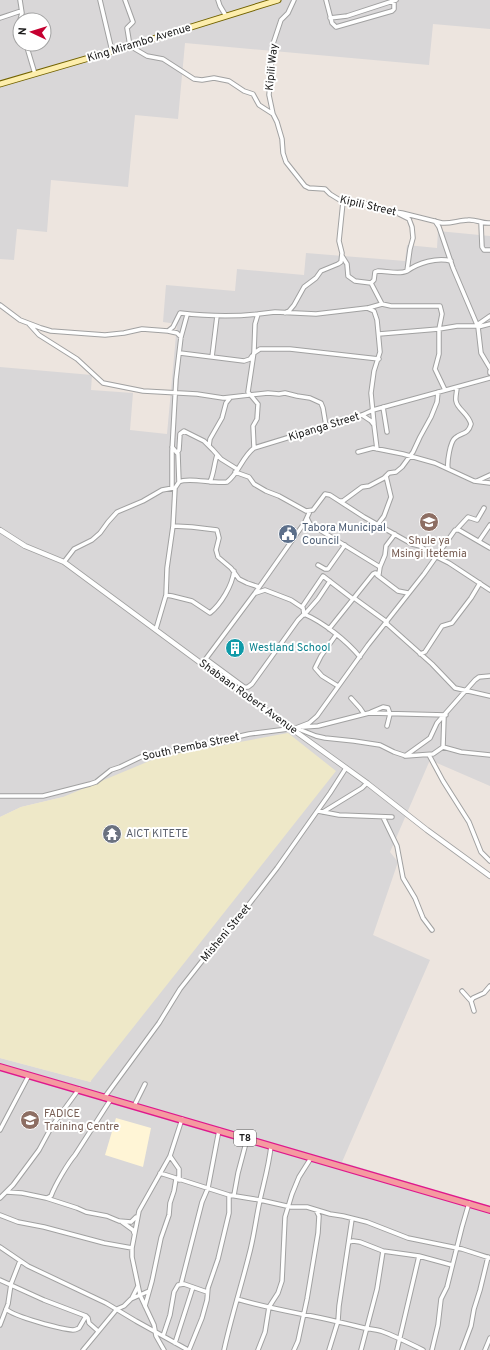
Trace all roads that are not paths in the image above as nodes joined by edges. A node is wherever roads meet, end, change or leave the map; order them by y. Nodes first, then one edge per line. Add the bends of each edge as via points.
1 (20, 0) edge
2 (100, 0) edge
3 (125, 0) edge
4 (218, 0) edge
5 (278, 0) edge
6 (294, 0) edge
7 (326, 0) edge
8 (395, 0) edge
9 (21, 11) joint
10 (226, 16) junction
11 (0, 18) edge
12 (330, 18) junction
13 (130, 46) junction
14 (112, 51) junction
15 (28, 52) edge
16 (35, 74) junction
17 (0, 84) edge
18 (273, 114) junction
19 (343, 202) junction
20 (396, 212) junction
21 (434, 221) junction
22 (481, 223) junction
23 (489, 224) edge
24 (490, 250) edge
25 (342, 256) junction
26 (451, 261) junction
27 (407, 271) junction
28 (371, 282) junction
29 (382, 304) junction
30 (0, 305) edge
31 (367, 308) junction
32 (284, 313) junction
33 (258, 314) junction
34 (188, 315) junction
35 (217, 316) junction
36 (490, 316) edge
37 (29, 324) junction
38 (490, 324) edge
39 (477, 326) junction
40 (439, 329) junction
41 (168, 331) junction
42 (379, 334) junction
43 (181, 337) junction
44 (180, 354) junction
45 (253, 355) junction
46 (212, 357) junction
47 (379, 359) junction
48 (490, 370) edge
49 (490, 378) edge
50 (457, 388) junction
51 (445, 390) junction
52 (438, 392) junction
53 (175, 393) junction
54 (250, 396) junction
55 (230, 398) junction
56 (383, 407) junction
57 (373, 410) junction
58 (362, 415) junction
59 (374, 424) junction
60 (326, 426) junction
61 (387, 432) dead end
62 (210, 439) junction
63 (204, 442) junction
64 (209, 446) junction
65 (172, 447) junction
66 (254, 448) junction
67 (377, 449) junction
68 (358, 452) dead end
69 (177, 453) junction
70 (217, 455) junction
71 (411, 456) junction
72 (448, 468) junction
73 (236, 470) junction
74 (490, 475) edge
75 (386, 476) junction
76 (477, 481) junction
77 (179, 482) junction
78 (210, 482) junction
79 (490, 483) edge
80 (174, 488) junction
81 (339, 501) junction
82 (484, 508) dead end
83 (310, 512) junction
84 (307, 517) junction
85 (378, 524) junction
86 (490, 525) edge
87 (173, 526) junction
88 (457, 529) junction
89 (0, 530) edge
90 (395, 534) junction
91 (479, 541) junction
92 (345, 546) junction
93 (490, 548) edge
94 (436, 556) junction
95 (64, 562) junction
96 (318, 565) dead end
97 (380, 567) junction
98 (234, 571) junction
99 (374, 573) junction
100 (330, 581) junction
101 (480, 583) junction
102 (259, 587) junction
103 (490, 590) edge
104 (255, 593) junction
105 (408, 593) junction
106 (166, 595) junction
107 (354, 598) junction
108 (302, 607) junction
109 (304, 614) junction
110 (387, 622) junction
111 (156, 629) junction
112 (329, 629) junction
113 (336, 635) junction
114 (420, 654) junction
115 (360, 657) junction
116 (206, 659) junction
117 (202, 664) junction
118 (490, 676) edge
119 (338, 686) junction
120 (235, 688) junction
121 (244, 688) junction
122 (465, 692) junction
123 (490, 696) edge
124 (350, 698) dead end
125 (369, 713) junction
126 (364, 714) junction
127 (390, 714) junction
128 (445, 716) junction
129 (387, 726) dead end
130 (295, 727) junction
131 (443, 746) junction
132 (429, 754) junction
133 (490, 755) edge
134 (404, 756) junction
135 (346, 768) junction
136 (367, 783) junction
137 (0, 796) edge
138 (318, 811) junction
139 (323, 812) junction
140 (383, 817) junction
141 (392, 817) dead end
142 (490, 861) edge
143 (490, 876) edge
144 (432, 930) dead end
145 (490, 986) edge
146 (462, 991) dead end
147 (471, 1001) junction
148 (474, 1011) dead end
149 (0, 1067) edge
150 (29, 1075) junction
151 (145, 1084) dead end
152 (79, 1089) junction
153 (104, 1098) junction
154 (111, 1100) junction
155 (134, 1106) junction
156 (182, 1119) junction
157 (0, 1130) edge
158 (219, 1130) junction
159 (247, 1139) junction
160 (271, 1146) junction
161 (170, 1156) junction
162 (311, 1158) junction
163 (160, 1173) junction
164 (178, 1179) junction
165 (208, 1188) junction
166 (7, 1192) junction
167 (228, 1195) junction
168 (234, 1195) junction
169 (1, 1196) edge
170 (46, 1198) junction
171 (260, 1200) junction
172 (469, 1203) junction
173 (288, 1207) junction
174 (316, 1210) junction
175 (490, 1210) edge
176 (0, 1215) edge
177 (137, 1216) junction
178 (352, 1219) junction
179 (122, 1222) junction
180 (134, 1234) junction
181 (349, 1242) junction
182 (132, 1248) junction
183 (457, 1248) junction
184 (1, 1249) edge
185 (384, 1251) junction
186 (419, 1256) junction
187 (489, 1257) edge
188 (20, 1261) junction
189 (452, 1265) junction
190 (0, 1280) edge
191 (11, 1284) junction
192 (181, 1284) junction
193 (138, 1286) junction
194 (193, 1287) junction
195 (150, 1290) junction
196 (207, 1292) junction
197 (140, 1295) junction
198 (131, 1299) junction
199 (237, 1299) junction
200 (145, 1306) junction
201 (269, 1307) junction
202 (6, 1309) junction
203 (117, 1310) junction
204 (304, 1314) junction
205 (86, 1316) junction
206 (338, 1321) junction
207 (0, 1325) edge
208 (366, 1329) junction
209 (98, 1331) junction
210 (155, 1331) junction
211 (163, 1336) junction
212 (400, 1340) junction
213 (489, 1341) edge
214 (175, 1343) junction
215 (82, 1350) edge
216 (164, 1350) edge
217 (188, 1350) edge
218 (224, 1350) edge
219 (258, 1350) edge
220 (294, 1350) edge
221 (330, 1350) edge
222 (361, 1350) edge
223 (397, 1350) edge
224 (422, 1350) edge
225 (432, 1350) edge
226 (462, 1350) edge
227 (485, 1350) edge

1 - 9 street
2 - 14 street
3 - 13 street via 133,21 127,28
4 - 10 street
5 - 10 main road, King Mirambo Avenue
6 - 18 street, Kipili Way via 288,13 281,20 273,44 268,95
7 - 12 street
8 - 12 street via 347,16
8 - 12 street via 392,11 365,20 336,27
9 - 11 street
10 - 13 main road, King Mirambo Avenue
13 - 14 main road, King Mirambo Avenue
13 - 18 street via 147,56 162,59 194,79 214,78 230,82 253,94 259,105
14 - 16 main road, King Mirambo Avenue
15 - 16 street
16 - 17 main road, King Mirambo Avenue
18 - 19 street, Kipili Street via 282,139 286,162 309,188 325,189
19 - 20 street, Kipili Street via 369,204
19 - 25 street via 339,241
20 - 21 street, Kipili Street
20 - 27 street via 409,218 412,227 413,241
21 - 22 street, Kipili Street via 447,224 467,220
21 - 26 street via 439,227
22 - 23 street, Kipili Street
22 - 24 street via 482,247 484,250
25 - 28 street via 347,264 348,276 355,281
25 - 32 street via 338,264 323,269 306,285 294,305
26 - 27 street via 427,262 413,266
26 - 39 street
27 - 28 street via 378,271
28 - 29 street
29 - 31 street
29 - 40 street via 440,306 442,318
30 - 37 street
31 - 32 street via 316,314
31 - 42 street via 375,313
32 - 33 street
33 - 35 street
33 - 45 street
34 - 35 street
34 - 41 street via 180,313
34 - 43 street
35 - 46 street
36 - 39 street
37 - 41 street via 51,330 105,335 142,329
37 - 53 street via 39,336 77,359 101,382 144,391
38 - 39 street
39 - 40 street
39 - 48 street via 481,351
40 - 42 street
40 - 51 street via 439,354 435,369
41 - 43 street
42 - 47 street
43 - 44 street
44 - 46 street
44 - 53 street
45 - 46 street via 244,361
45 - 47 street via 260,349 290,349
45 - 54 street via 248,392
47 - 57 street via 371,393
49 - 50 street, Kipanga Street
50 - 51 street, Kipanga Street
50 - 72 street via 457,405 471,424 466,432 453,441
51 - 52 street, Kipanga Street
52 - 56 street, Kipanga Street
52 - 71 street via 436,407
53 - 55 street
53 - 65 street
54 - 55 street
54 - 60 street via 285,392 310,398 322,406
54 - 66 street via 258,404 257,419 253,426
55 - 62 street
56 - 57 street, Kipanga Street
56 - 61 street
57 - 58 street, Kipanga Street
57 - 59 street
58 - 59 street
58 - 60 street, Kipanga Street
59 - 67 street
60 - 66 street, Kipanga Street
62 - 63 street
62 - 64 street
63 - 64 street
63 - 69 street via 182,432
64 - 70 street
65 - 69 street
65 - 80 street
66 - 73 street
67 - 68 street
67 - 71 street
69 - 77 street
70 - 73 street
70 - 78 street
71 - 72 street
71 - 75 street via 398,470
72 - 76 street
73 - 78 street via 227,482
73 - 83 street via 266,491
74 - 76 street
75 - 81 street
75 - 85 street via 391,497
76 - 79 street
77 - 78 street
77 - 80 street
80 - 87 street
80 - 95 street via 162,490 117,512 100,534 74,549
81 - 83 street via 325,494
81 - 85 street
82 - 88 street via 477,520 469,517
83 - 84 street
84 - 92 street via 310,524
84 - 102 street
85 - 90 street
86 - 91 street
87 - 98 street via 217,530 217,554
87 - 106 street
88 - 91 street
88 - 94 street
89 - 95 street, Shabaan Robert Avenue via 25,546
90 - 94 street
90 - 97 street via 386,546
91 - 93 street
92 - 96 street via 328,569
92 - 97 street
94 - 101 street
94 - 105 street
95 - 111 street, Shabaan Robert Avenue
97 - 99 street via 379,574
98 - 102 street via 242,581
98 - 106 street via 230,588 210,612 192,602
99 - 105 street via 398,591
99 - 107 street
100 - 107 street
100 - 108 street via 322,576
100 - 109 street
101 - 103 street
101 - 114 street via 452,624 442,626 426,650
102 - 104 street
104 - 108 street via 266,590
104 - 116 street
105 - 110 street
106 - 111 street
107 - 110 street
107 - 112 street
108 - 109 street
109 - 112 street
109 - 121 street via 294,624 252,684
110 - 114 street
110 - 115 street
111 - 117 street, Shabaan Robert Avenue
112 - 113 street
113 - 115 street
113 - 119 street via 315,668
114 - 122 street via 454,688
115 - 119 street
116 - 117 street
116 - 121 street
117 - 120 street, Shabaan Robert Avenue
118 - 122 street via 477,678
119 - 130 street via 312,721
120 - 121 street
120 - 130 street, Shabaan Robert Avenue
122 - 123 street
122 - 128 street
124 - 126 street
125 - 126 street, South Pemba Street
125 - 127 street
125 - 127 street via 386,707
126 - 130 street, South Pemba Street via 318,726
127 - 128 street
127 - 129 street
128 - 131 street
128 - 134 street via 436,725 430,738
130 - 134 street via 325,738 380,745
130 - 135 street, Shabaan Robert Avenue
130 - 137 street, South Pemba Street via 147,754 111,770 94,783 43,796
131 - 132 street via 437,752
131 - 133 street via 461,752
132 - 134 street
132 - 142 street via 468,822 481,852
135 - 136 street, Shabaan Robert Avenue
135 - 138 street, Misheni Street
136 - 139 street
136 - 143 street, Shabaan Robert Avenue
138 - 139 street
138 - 153 street, Misheni Street via 256,896 180,989 159,1023
139 - 140 street
140 - 141 street
140 - 144 street via 397,846 403,878 423,918
145 - 147 street
146 - 147 street
147 - 148 street
149 - 150 highway, T8
150 - 152 highway, T8
150 - 157 street
151 - 155 street
152 - 153 highway, T8
152 - 166 street via 52,1126 39,1150
153 - 154 highway, T8
154 - 155 highway, T8
154 - 170 street via 70,1160 51,1196
155 - 156 highway, T8
156 - 158 highway, T8
156 - 161 street
158 - 159 highway, T8
158 - 165 street
159 - 160 highway, T8
159 - 168 street
160 - 162 highway, T8
160 - 171 street
161 - 163 street
161 - 164 street via 179,1169
162 - 172 highway, T8
162 - 173 street via 299,1177
163 - 164 street
163 - 177 street
164 - 165 street
164 - 195 street via 160,1238
165 - 167 street
165 - 192 street
166 - 169 street
166 - 170 street
167 - 168 street
167 - 196 street via 229,1213
168 - 171 street
170 - 179 street
171 - 173 street
171 - 199 street via 251,1248
172 - 175 highway, T8
172 - 183 street
173 - 174 street via 302,1206
173 - 201 street via 282,1281
174 - 178 street
174 - 204 street via 319,1228
176 - 182 street via 18,1222
177 - 179 street via 131,1222
177 - 180 street
178 - 181 street
178 - 183 street via 376,1225 408,1238
179 - 180 street via 133,1230
180 - 182 street
181 - 185 street via 360,1242
181 - 206 street
182 - 193 street
183 - 187 street
183 - 189 street
184 - 188 street
185 - 186 street
185 - 208 street
186 - 189 street
186 - 212 street
187 - 226 street
188 - 191 street
188 - 203 street
189 - 225 street via 447,1287 441,1298
190 - 191 street
191 - 202 street
191 - 205 street
192 - 194 street
192 - 211 street via 174,1292
193 - 197 street
193 - 198 street
194 - 196 street
194 - 214 street
195 - 197 street
195 - 200 street
196 - 217 street via 203,1314
197 - 198 street
197 - 200 street
198 - 203 street
199 - 201 street
199 - 218 street
200 - 210 street
201 - 204 street
201 - 219 street via 265,1332
202 - 205 street via 47,1325 74,1330 79,1328
202 - 207 street
203 - 209 street
203 - 210 street
204 - 206 street
204 - 220 street
205 - 209 street via 89,1323
206 - 208 street
206 - 221 street
208 - 212 street via 381,1331
208 - 222 street
209 - 215 street
210 - 211 street
210 - 216 street
211 - 214 street
212 - 223 street
212 - 224 street
213 - 227 street
214 - 217 street

